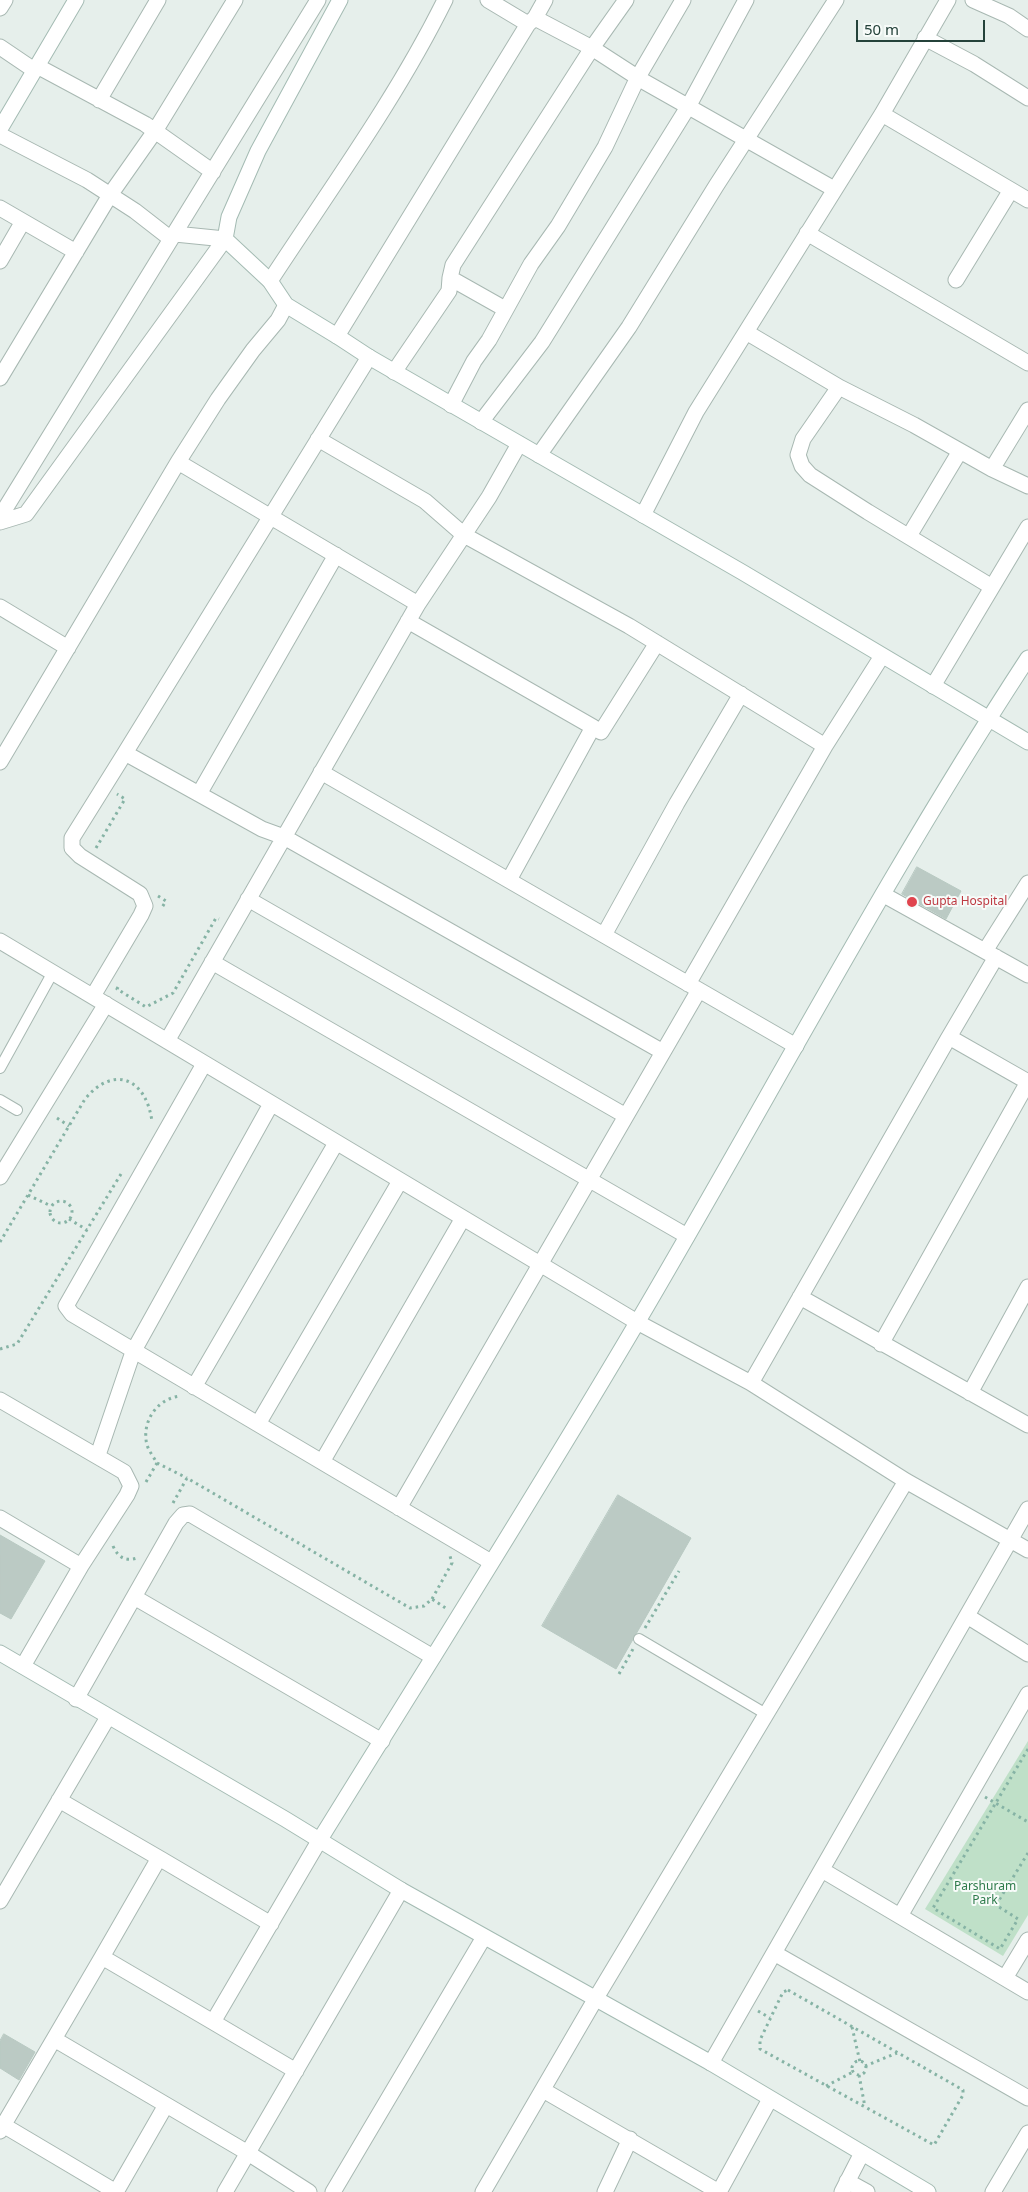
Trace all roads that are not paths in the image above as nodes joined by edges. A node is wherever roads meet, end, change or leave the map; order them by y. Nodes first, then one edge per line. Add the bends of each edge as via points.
1 (5, 0) edge
2 (76, 0) edge
3 (158, 0) edge
4 (235, 0) edge
5 (318, 0) edge
6 (340, 0) edge
7 (445, 0) edge
8 (488, 0) edge
9 (545, 0) edge
10 (626, 0) edge
11 (683, 0) edge
12 (746, 0) edge
13 (836, 0) edge
14 (962, 0) edge
15 (973, 0) edge
16 (947, 2) edge
17 (0, 8) edge
18 (532, 21) junction
19 (1028, 28) edge
20 (925, 38) junction
21 (0, 47) edge
22 (592, 48) junction
23 (36, 68) junction
24 (638, 77) junction
25 (1028, 98) edge
26 (99, 100) junction
27 (688, 106) junction
28 (882, 114) junction
29 (1, 128) edge
30 (155, 131) junction
31 (746, 139) junction
32 (213, 172) junction
33 (834, 189) junction
34 (1011, 190) junction
35 (110, 195) junction
36 (1028, 200) edge
37 (0, 208) edge
38 (22, 222) junction
39 (807, 233) junction
40 (173, 237) junction
41 (225, 239) junction
42 (76, 252) junction
43 (0, 261) edge
44 (450, 278) junction
45 (956, 280) dead end
46 (270, 281) junction
47 (286, 305) junction
48 (505, 309) junction
49 (746, 332) junction
50 (337, 336) junction
51 (368, 357) junction
52 (1028, 364) edge
53 (394, 372) junction
54 (0, 378) edge
55 (839, 387) junction
56 (451, 405) junction
57 (1028, 410) edge
58 (480, 422) junction
59 (318, 439) junction
60 (519, 444) junction
61 (960, 451) junction
62 (539, 455) junction
63 (178, 462) junction
64 (992, 469) junction
65 (1028, 486) edge
66 (643, 515) junction
67 (0, 517) edge
68 (270, 517) junction
69 (0, 522) edge
70 (1028, 527) edge
71 (464, 535) junction
72 (909, 536) junction
73 (336, 555) junction
74 (992, 587) junction
75 (418, 604) junction
76 (0, 607) edge
77 (408, 621) junction
78 (657, 643) junction
79 (68, 648) junction
80 (882, 656) junction
81 (1028, 658) edge
82 (933, 686) junction
83 (741, 694) junction
84 (988, 719) junction
85 (592, 727) junction
86 (1028, 742) edge
87 (825, 746) junction
88 (125, 753) junction
89 (0, 762) edge
90 (321, 772) junction
91 (199, 794) junction
92 (284, 837) junction
93 (509, 880) junction
94 (1028, 883) edge
95 (884, 895) junction
96 (248, 899) junction
97 (604, 935) junction
98 (0, 941) edge
99 (991, 954) junction
100 (212, 962) junction
101 (53, 972) junction
102 (1028, 975) edge
103 (693, 987) junction
104 (92, 996) junction
105 (106, 1004) junction
106 (949, 1037) junction
107 (167, 1041) junction
108 (796, 1046) junction
109 (663, 1052) junction
110 (204, 1064) junction
111 (0, 1068) edge
112 (1028, 1082) edge
113 (0, 1100) edge
114 (271, 1104) junction
115 (17, 1110) dead end
116 (626, 1116) junction
117 (336, 1143) junction
118 (2, 1170) edge
119 (590, 1180) junction
120 (400, 1181) junction
121 (463, 1218) junction
122 (687, 1236) junction
123 (539, 1264) junction
124 (1028, 1287) edge
125 (800, 1298) junction
126 (637, 1322) junction
127 (881, 1344) junction
128 (133, 1352) junction
129 (751, 1383) junction
130 (190, 1391) junction
131 (970, 1393) junction
132 (0, 1400) edge
133 (258, 1424) junction
134 (1028, 1424) edge
135 (98, 1455) junction
136 (322, 1462) junction
137 (906, 1482) junction
138 (399, 1508) junction
139 (1028, 1509) edge
140 (0, 1518) edge
141 (1010, 1540) junction
142 (1028, 1550) edge
143 (491, 1562) junction
144 (82, 1566) junction
145 (134, 1597) junction
146 (967, 1616) junction
147 (639, 1639) road end
148 (0, 1653) edge
149 (1028, 1654) edge
150 (433, 1657) junction
151 (23, 1666) junction
152 (1028, 1694) edge
153 (76, 1699) junction
154 (766, 1714) junction
155 (108, 1717) junction
156 (382, 1741) junction
157 (59, 1800) junction
158 (320, 1841) junction
159 (159, 1858) junction
160 (822, 1870) junction
161 (401, 1890) junction
162 (0, 1901) edge
163 (900, 1916) junction
164 (271, 1924) junction
165 (484, 1936) junction
166 (1028, 1940) edge
167 (774, 1953) junction
168 (102, 1957) junction
169 (1004, 1978) junction
170 (1028, 1992) edge
171 (596, 1998) junction
172 (214, 2022) junction
173 (54, 2039) junction
174 (710, 2063) junction
175 (296, 2071) junction
176 (543, 2090) junction
177 (1028, 2098) edge
178 (770, 2099) junction
179 (166, 2105) junction
180 (2, 2128) edge
181 (1028, 2133) edge
182 (630, 2139) junction
183 (248, 2153) junction
184 (862, 2153) junction
185 (845, 2187) edge
186 (116, 2192) edge
187 (225, 2192) edge
188 (309, 2192) edge
189 (333, 2192) edge
190 (483, 2192) edge
191 (605, 2192) edge
192 (719, 2192) edge
193 (867, 2192) edge
194 (928, 2192) edge
195 (994, 2192) edge

1 - 17 street
2 - 23 street
3 - 26 street
4 - 30 street
5 - 32 street
6 - 41 street via 258,152 229,216
7 - 46 street via 365,137
8 - 18 street
9 - 18 street
10 - 22 street
11 - 24 street
12 - 27 street
13 - 31 street
14 - 16 street
15 - 19 street
16 - 20 street
18 - 22 street
18 - 50 street
20 - 25 street
20 - 28 street
21 - 23 street
22 - 24 street
22 - 44 street via 453,265
23 - 26 street
23 - 29 street
24 - 27 street
24 - 48 street via 605,147
26 - 30 street
27 - 31 street
27 - 58 street via 542,342
28 - 33 street
28 - 34 street
29 - 35 street
30 - 32 street
30 - 35 street
31 - 33 street
31 - 62 street via 624,334
32 - 40 street
33 - 39 street
34 - 36 street
34 - 45 street
35 - 40 street
35 - 42 street
37 - 38 street
38 - 42 street
38 - 43 street
39 - 49 street
39 - 52 street
40 - 41 street
40 - 67 street
41 - 46 street
41 - 69 street via 26,514
42 - 54 street
44 - 48 street
44 - 53 street via 449,291
46 - 47 street
47 - 50 street
47 - 63 street via 218,399
48 - 56 street
49 - 55 street
49 - 66 street via 696,412
50 - 51 street
51 - 53 street
51 - 59 street
53 - 56 street
55 - 61 street
55 - 72 street via 803,438 798,455 802,466 810,475
56 - 58 street
57 - 64 street
58 - 60 street
59 - 68 street
59 - 71 street via 425,501
60 - 62 street
60 - 71 street
61 - 64 street
61 - 72 street
62 - 66 street
63 - 68 street
63 - 79 street
64 - 65 street
66 - 80 street
68 - 73 street
68 - 88 street
70 - 74 street
71 - 75 street
71 - 78 street
72 - 74 street
73 - 75 street
73 - 91 street
74 - 82 street
75 - 77 street
76 - 79 street
77 - 85 street
77 - 90 street
78 - 83 street
78 - 85 street via 601,732
79 - 89 street
80 - 82 street
80 - 87 street
81 - 84 street
82 - 84 street
83 - 87 street
83 - 97 street
84 - 86 street
84 - 95 street
85 - 93 street
87 - 103 street
88 - 91 street
88 - 104 street via 72,838 72,848 80,856 140,894 145,906
90 - 92 street
90 - 93 street
91 - 92 street via 262,829
92 - 96 street
92 - 109 street
93 - 97 street
94 - 99 street
95 - 99 street
95 - 108 street
96 - 100 street
96 - 116 street
97 - 103 street
98 - 101 street
99 - 102 street
99 - 106 street
100 - 107 street
100 - 119 street
101 - 104 street
101 - 111 lane
103 - 108 street
103 - 109 street
104 - 105 street
105 - 107 street
105 - 118 street
106 - 112 street
106 - 125 street
107 - 110 street
108 - 122 street
109 - 116 street
110 - 114 street
110 - 128 street via 66,1306 72,1314
112 - 127 street
113 - 115 lane
114 - 117 street
114 - 128 street
116 - 119 street
117 - 120 street
117 - 130 street
119 - 122 street
119 - 123 street
120 - 121 street
120 - 133 street
121 - 123 street
121 - 136 street
122 - 126 street
123 - 126 street
123 - 138 street
124 - 131 street
125 - 127 street
125 - 129 street
126 - 129 street
126 - 143 street
127 - 131 street
128 - 130 street
128 - 135 street
129 - 137 street
130 - 133 street
131 - 134 street
132 - 135 street
133 - 136 street
135 - 144 street via 124,1472 131,1486
136 - 138 street
137 - 141 street
137 - 154 street
138 - 143 street
139 - 141 street
140 - 144 street
141 - 142 street
141 - 146 street
143 - 150 street
144 - 151 street
145 - 150 street via 176,1523 183,1515 190,1514
145 - 153 street
145 - 156 street
146 - 149 street
146 - 160 street
147 - 154 lane
148 - 151 street
150 - 156 street
151 - 153 street
152 - 163 street
153 - 155 street
154 - 171 street
155 - 157 street
155 - 158 street
156 - 158 street
157 - 159 street
157 - 162 street
158 - 161 street
158 - 164 street
159 - 164 street
159 - 168 street
160 - 163 street
160 - 167 street
161 - 165 street
161 - 175 street
163 - 169 street
164 - 172 street
165 - 171 street
165 - 189 street
166 - 169 street
167 - 174 street
167 - 177 street
168 - 172 street
168 - 173 street
169 - 170 street
171 - 174 street
171 - 176 street
172 - 175 street
173 - 179 street
173 - 180 street
174 - 178 street
175 - 183 street
176 - 182 street
176 - 190 street
178 - 184 street
178 - 192 street
179 - 183 street
179 - 186 street
180 - 186 street
181 - 195 street
182 - 191 street
182 - 192 street
183 - 187 street
183 - 188 street
184 - 185 street
184 - 194 street
185 - 193 street

